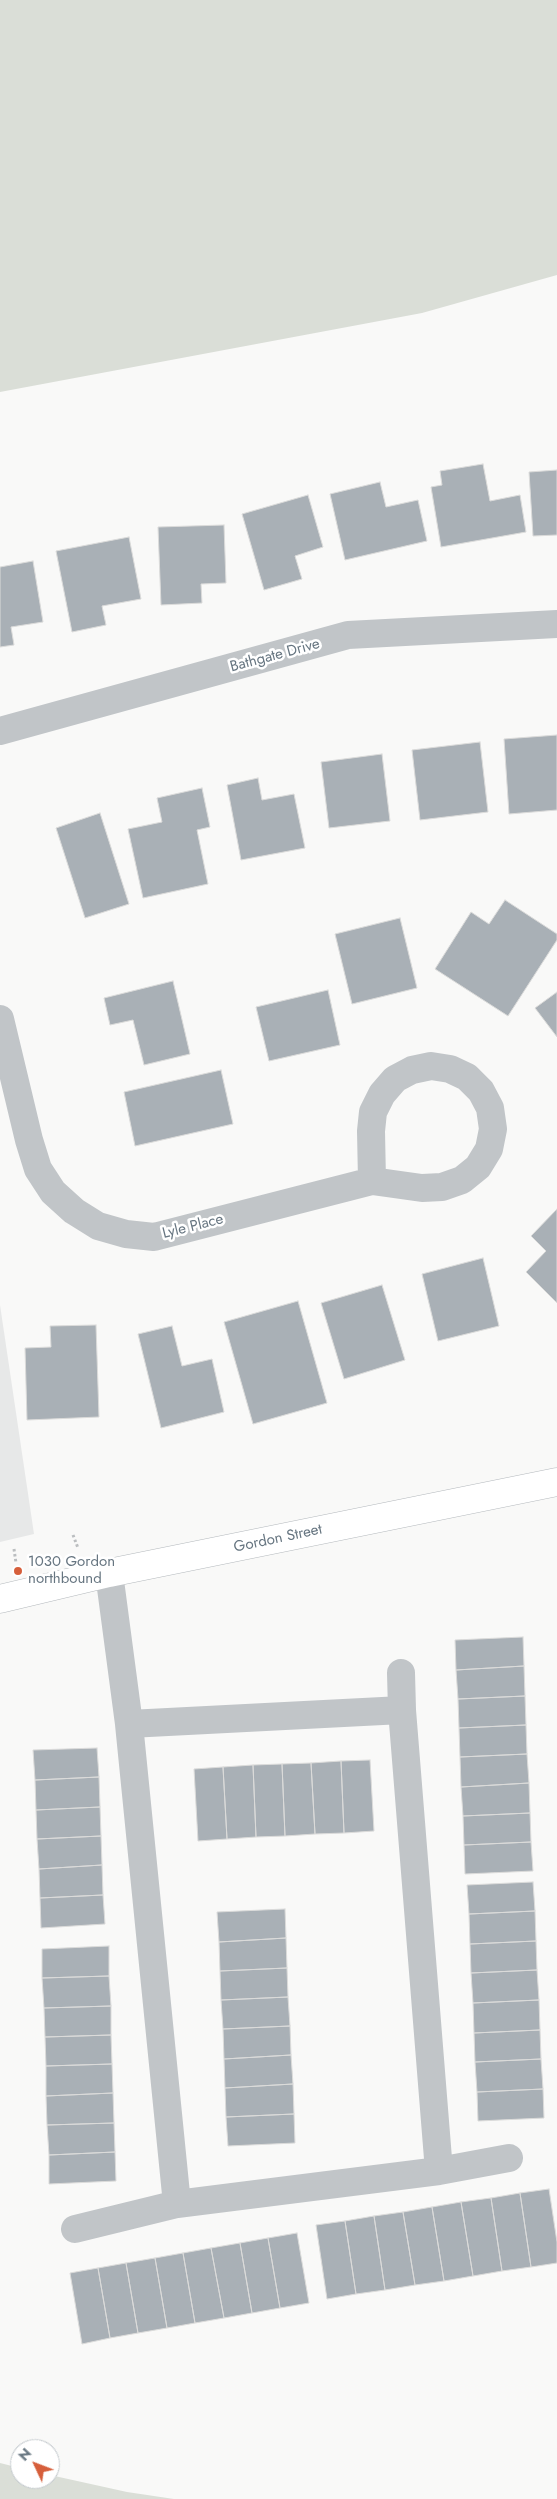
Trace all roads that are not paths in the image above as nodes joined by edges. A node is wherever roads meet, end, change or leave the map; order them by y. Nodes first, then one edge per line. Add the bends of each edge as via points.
1 (557, 624) edge
2 (0, 731) edge
3 (0, 1019) edge
4 (372, 1181) junction
5 (557, 1482) edge
6 (109, 1573) junction
7 (0, 1599) edge
8 (401, 1673) dead end
9 (402, 1710) junction
10 (128, 1724) junction
11 (509, 2158) dead end
12 (439, 2171) junction
13 (178, 2204) junction
14 (75, 2229) dead end

1 - 2 street, Bathgate Drive via 348,635
3 - 4 street, Lyle Place via 38,1169 53,1192 98,1226 126,1234 154,1236
4 - 4 street, Lyle Place via 374,1112 382,1094 395,1079 412,1070 431,1066 450,1069 467,1077 481,1091 490,1108 493,1129 489,1149 478,1167 462,1180 442,1187 422,1188
5 - 6 main road, Gordon Street
6 - 7 main road, Gordon Street
6 - 10 street
8 - 9 street
9 - 10 street
9 - 12 street
10 - 13 street
11 - 12 street
12 - 13 street
13 - 14 street

